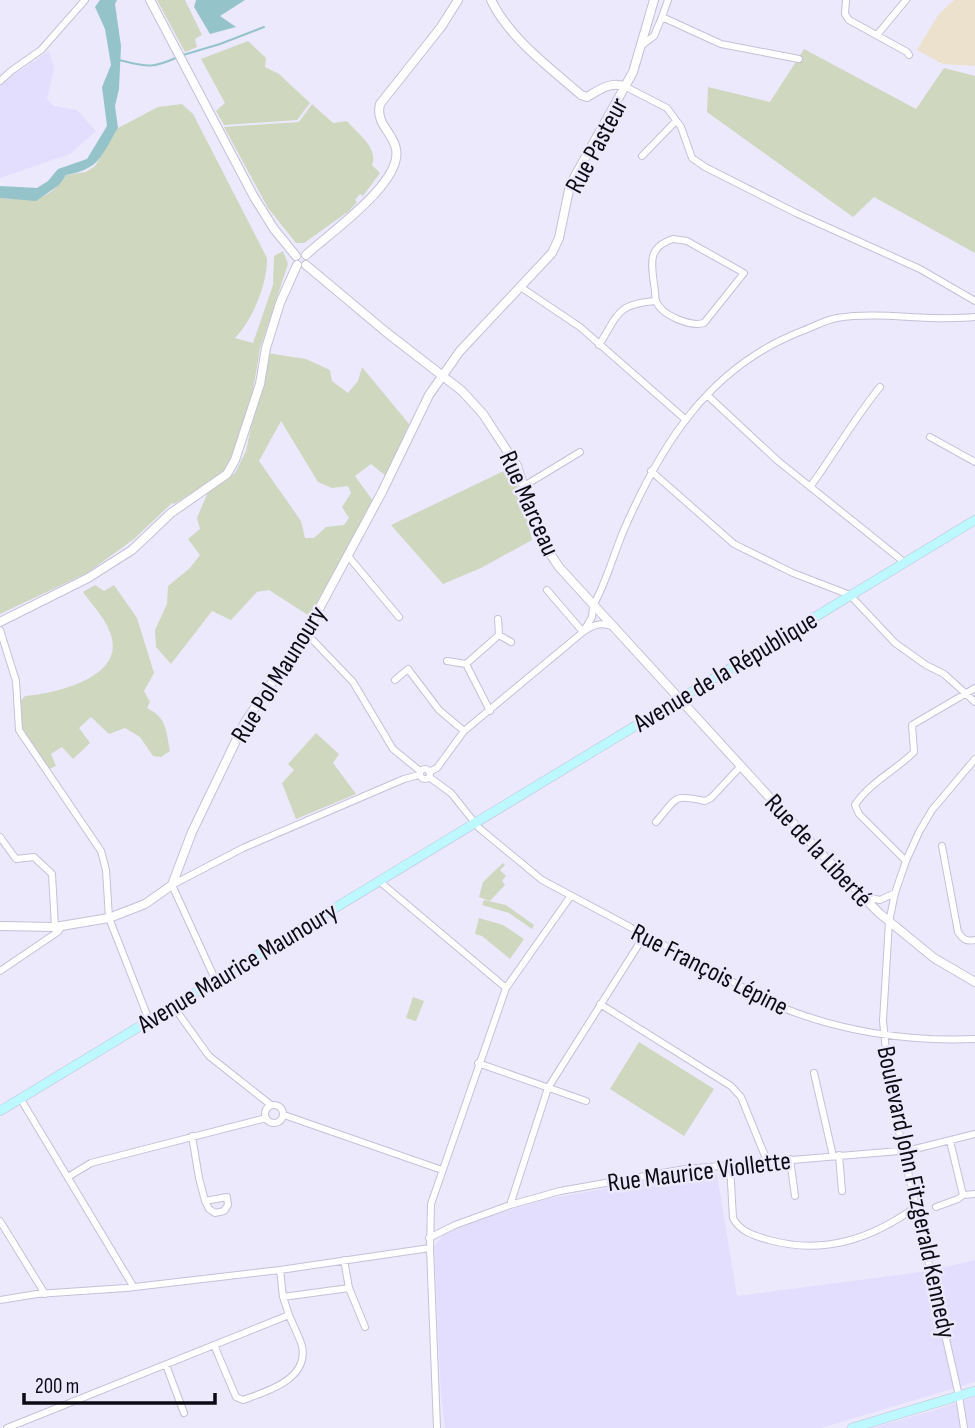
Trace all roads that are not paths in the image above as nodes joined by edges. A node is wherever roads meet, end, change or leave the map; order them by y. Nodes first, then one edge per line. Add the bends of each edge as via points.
1 (85, 0) edge
2 (150, 0) edge
3 (458, 0) edge
4 (491, 0) edge
5 (654, 0) edge
6 (668, 0) edge
7 (846, 0) edge
8 (906, 0) edge
9 (662, 17) junction
10 (877, 35) junction
11 (642, 45) junction
12 (909, 55) dead end
13 (799, 59) dead end
14 (0, 81) edge
15 (626, 87) junction
16 (677, 121) junction
17 (642, 156) dead end
18 (301, 260) junction
19 (522, 288) junction
20 (656, 301) junction
21 (975, 301) edge
22 (975, 317) edge
23 (599, 345) junction
24 (442, 375) junction
25 (880, 387) dead end
26 (707, 396) junction
27 (686, 420) junction
28 (930, 437) dead end
29 (580, 452) dead end
30 (975, 462) edge
31 (651, 471) junction
32 (524, 486) junction
33 (810, 487) junction
34 (975, 520) edge
35 (348, 556) junction
36 (904, 562) junction
37 (547, 590) dead end
38 (850, 595) junction
39 (593, 606) junction
40 (399, 617) dead end
41 (498, 619) dead end
42 (0, 622) edge
43 (612, 626) junction
44 (0, 630) edge
45 (583, 632) junction
46 (306, 634) junction
47 (499, 635) junction
48 (512, 642) dead end
49 (447, 661) dead end
50 (466, 664) junction
51 (395, 680) dead end
52 (975, 688) edge
53 (965, 694) junction
54 (680, 698) junction
55 (975, 702) edge
56 (490, 711) junction
57 (464, 731) junction
58 (975, 759) edge
59 (741, 766) junction
60 (420, 773) junction
61 (429, 774) junction
62 (656, 822) dead end
63 (474, 823) junction
64 (0, 837) edge
65 (942, 846) dead end
66 (906, 861) junction
67 (379, 881) junction
68 (172, 885) junction
69 (895, 893) junction
70 (570, 897) junction
71 (862, 897) junction
72 (109, 918) junction
73 (889, 922) junction
74 (0, 926) edge
75 (59, 926) junction
76 (644, 936) junction
77 (975, 940) edge
78 (0, 971) edge
79 (215, 979) junction
80 (975, 982) edge
81 (506, 988) junction
82 (600, 1004) junction
83 (173, 1006) junction
84 (149, 1020) junction
85 (884, 1034) junction
86 (975, 1038) edge
87 (478, 1063) junction
88 (814, 1073) dead end
89 (548, 1088) junction
90 (20, 1098) junction
91 (586, 1101) dead end
92 (271, 1105) junction
93 (0, 1111) edge
94 (284, 1115) junction
95 (266, 1118) junction
96 (975, 1134) edge
97 (192, 1136) junction
98 (950, 1140) junction
99 (904, 1149) junction
100 (836, 1155) junction
101 (790, 1159) junction
102 (767, 1161) junction
103 (730, 1164) junction
104 (442, 1170) junction
105 (68, 1177) junction
106 (842, 1191) dead end
107 (975, 1194) edge
108 (963, 1195) junction
109 (795, 1196) dead end
110 (205, 1201) dead end
111 (510, 1205) junction
112 (917, 1206) junction
113 (936, 1207) dead end
114 (0, 1221) edge
115 (429, 1238) junction
116 (430, 1248) junction
117 (344, 1260) junction
118 (280, 1270) junction
119 (133, 1286) junction
120 (349, 1288) junction
121 (45, 1294) junction
122 (283, 1297) junction
123 (0, 1300) edge
124 (289, 1315) junction
125 (365, 1327) dead end
126 (214, 1345) junction
127 (166, 1365) junction
128 (975, 1391) edge
129 (960, 1396) junction
130 (184, 1413) dead end
131 (7, 1428) edge
132 (437, 1428) edge
133 (852, 1428) edge
134 (964, 1428) edge

1 - 14 street via 41,50
2 - 18 street, Rue Marceau via 269,223
3 - 18 street via 380,104 379,119 396,147 395,166 352,216
4 - 15 street via 525,46 581,95 587,97 611,85
5 - 11 street, Rue Pasteur
6 - 9 street
7 - 10 street via 849,20
8 - 10 street
9 - 11 street via 653,36
9 - 13 street via 722,44
10 - 12 street
11 - 15 street, Rue Pasteur
15 - 16 street via 655,100
15 - 19 street, Rue Pasteur via 570,185 552,254
16 - 17 street
16 - 21 street via 692,158 705,167 920,269
18 - 24 street, Rue Marceau
18 - 42 street via 280,303 260,384 227,474 171,513 132,550
19 - 23 street
19 - 24 street, Rue Pasteur via 491,316
20 - 20 street via 661,309 688,324 704,323 744,273 687,241 673,239 655,250 652,258
20 - 23 street via 621,309
22 - 26 street via 835,318 757,352
23 - 27 street
24 - 32 street, Rue Marceau via 483,414 509,452
24 - 35 street, Rue Pol Maunoury
25 - 33 street
26 - 27 street
26 - 33 street
27 - 31 street
28 - 30 street
29 - 32 street
31 - 38 street via 734,544
31 - 39 street
32 - 39 street, Rue Marceau via 548,552
33 - 36 street
34 - 36 main road, Avenue de la République
35 - 40 street
35 - 46 street, Rue Pol Maunoury
36 - 38 main road, Avenue de la République
37 - 45 street
38 - 53 street via 895,643 944,674
38 - 54 main road, Avenue de la République
39 - 43 street, Rue Marceau
39 - 45 street
41 - 47 street
43 - 45 street via 602,623
43 - 54 street, Rue Marceau
44 - 72 street via 16,681 19,730 101,851
45 - 56 street
46 - 60 street via 353,682 393,749
46 - 68 street, Rue Pol Maunoury via 245,722
47 - 48 street
47 - 50 street
49 - 50 street
50 - 56 street
51 - 57 street via 408,669 439,710
52 - 53 street
53 - 55 street
53 - 66 street via 912,725 914,752 855,805
54 - 59 street, Rue de la Liberté
54 - 63 main road, Avenue de la République
56 - 57 street
57 - 61 street
58 - 66 street, Boulevard John Fitzgerald Kennedy via 932,810
59 - 62 street via 711,798 678,798
59 - 71 street, Rue de la Liberté
60 - 61 street via 424,769
60 - 68 street via 271,836
61 - 63 street, Rue François Lépine
63 - 67 main road, Avenue Maurice Maunoury
63 - 70 street, Rue François Lépine via 514,859
64 - 75 street via 16,859 34,857 52,874
65 - 77 street via 958,932 963,939
66 - 69 street, Boulevard John Fitzgerald Kennedy
67 - 79 main road, Avenue Maurice Maunoury
67 - 81 street
68 - 72 street via 145,904
68 - 79 street
69 - 71 street via 880,901
69 - 73 street, Boulevard John Fitzgerald Kennedy
70 - 76 street, Rue François Lépine
70 - 81 street
71 - 73 street, Rue de la Liberté
72 - 75 street
72 - 84 street
73 - 80 street, Rue de la Liberté via 934,958
73 - 85 street, Boulevard John Fitzgerald Kennedy
74 - 75 street
75 - 78 street via 60,931
76 - 82 street
76 - 85 street, Rue François Lépine via 806,1018
79 - 83 main road, Avenue Maurice Maunoury
81 - 87 street
82 - 89 street
82 - 102 street via 731,1087 741,1097
83 - 84 main road, Avenue Maurice Maunoury
83 - 92 street via 209,1056
84 - 90 main road, Avenue Maurice Maunoury
85 - 86 street, Rue François Lépine
85 - 99 street, Boulevard John Fitzgerald Kennedy
87 - 89 street
87 - 104 street
88 - 100 street
89 - 91 street
89 - 111 street
90 - 93 main road, Avenue Maurice Maunoury
90 - 105 street
92 - 94 street via 280,1107
92 - 95 street
94 - 95 street via 276,1123
94 - 104 street
95 - 97 street
96 - 98 street, Rue Maurice Viollette
97 - 105 street via 91,1163
97 - 110 street
98 - 99 street, Rue Maurice Viollette
98 - 108 street
99 - 100 street, Rue Maurice Viollette
99 - 112 street, Boulevard John Fitzgerald Kennedy
100 - 101 street, Rue Maurice Viollette
100 - 106 street
101 - 102 street, Rue Maurice Viollette
101 - 109 street
102 - 103 street, Rue Maurice Viollette
103 - 111 street, Rue Maurice Viollette via 560,1191
103 - 112 street via 736,1224 754,1236 778,1242 831,1246 864,1235
104 - 115 street via 431,1205
105 - 119 street
107 - 108 street
108 - 113 street
111 - 115 street, Rue Maurice Viollette
112 - 129 street, Boulevard John Fitzgerald Kennedy
114 - 121 street
115 - 116 street
116 - 117 street
116 - 132 street
117 - 118 street
117 - 120 street
118 - 119 street
118 - 122 street
119 - 121 street
120 - 122 street
120 - 125 street
121 - 123 street
122 - 124 street
124 - 126 street
124 - 126 street via 303,1348 290,1380 281,1385 243,1400 236,1397
126 - 127 street
127 - 130 street
127 - 131 street
128 - 129 main road
129 - 133 main road
129 - 134 street, Boulevard John Fitzgerald Kennedy

